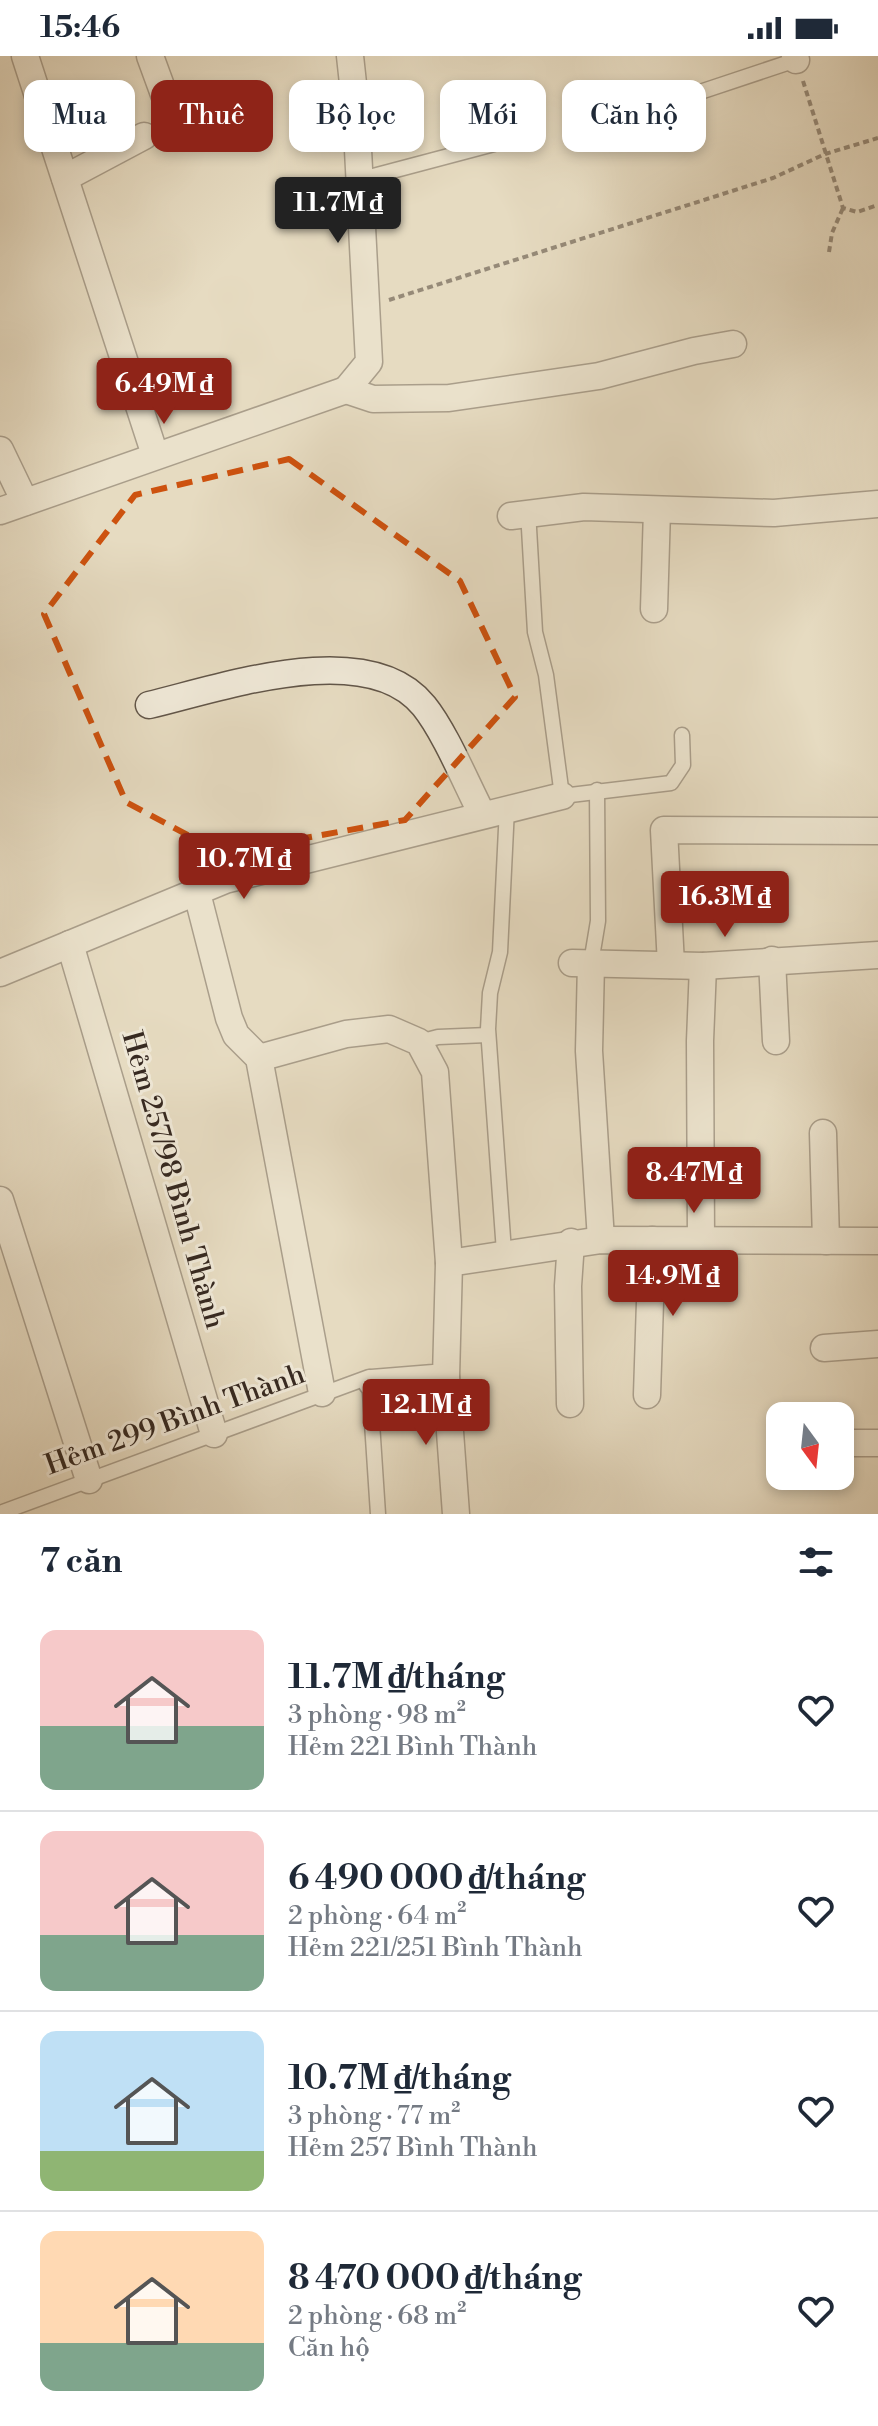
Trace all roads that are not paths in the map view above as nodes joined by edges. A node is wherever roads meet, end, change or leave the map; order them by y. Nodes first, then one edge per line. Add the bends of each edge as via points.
1 (25, 56) edge
2 (150, 56) edge
3 (350, 56) edge
4 (796, 58) edge
5 (159, 80) edge
6 (706, 90) edge
7 (144, 136) dead end
8 (464, 152) edge
9 (65, 178) junction
10 (358, 180) junction
11 (733, 344) dead end
12 (346, 390) junction
13 (0, 450) edge
14 (155, 455) junction
15 (25, 502) junction
16 (878, 504) edge
17 (657, 510) junction
18 (0, 511) edge
19 (520, 513) joint
20 (654, 609) dead end
21 (149, 705) dead end
22 (682, 735) dead end
23 (597, 790) junction
24 (562, 796) junction
25 (495, 811) junction
26 (878, 831) edge
27 (197, 893) junction
28 (70, 944) junction
29 (878, 955) edge
30 (772, 960) junction
31 (582, 963) junction
32 (671, 965) junction
33 (703, 966) junction
34 (0, 973) edge
35 (488, 1035) junction
36 (776, 1041) dead end
37 (419, 1042) junction
38 (259, 1058) junction
39 (823, 1133) dead end
40 (0, 1200) edge
41 (601, 1240) junction
42 (652, 1240) junction
43 (701, 1240) junction
44 (826, 1241) junction
45 (878, 1241) edge
46 (571, 1242) junction
47 (504, 1252) junction
48 (449, 1263) junction
49 (878, 1344) edge
50 (824, 1348) dead end
51 (446, 1377) junction
52 (370, 1380) junction
53 (322, 1393) junction
54 (647, 1395) dead end
55 (570, 1404) dead end
56 (214, 1434) junction
57 (854, 1443) edge
58 (878, 1443) edge
59 (89, 1480) junction
60 (0, 1513) edge
61 (378, 1514) edge
62 (456, 1514) edge

1 - 9 street
2 - 5 street
3 - 10 street
4 - 6 lane
7 - 9 street
8 - 10 lane
9 - 14 street
10 - 12 street via 369,362
11 - 12 street via 599,376 449,398 373,399
12 - 14 street
13 - 15 street
14 - 15 street
15 - 18 street
16 - 17 street via 774,513
17 - 19 street via 584,507
17 - 20 street
19 - 24 lane
21 - 25 street via 326,669 365,673 403,688 424,706
22 - 23 lane via 683,765 671,783
23 - 24 lane
23 - 31 lane via 598,921
24 - 25 street
25 - 27 street via 225,880
25 - 35 lane via 500,952 490,993
26 - 32 street via 664,830
27 - 28 street
27 - 38 street via 229,1018 236,1035
28 - 34 street
28 - 56 street, Hẻm 257/98 Bình Thành
29 - 30 street
30 - 33 street
30 - 36 street
31 - 32 street
31 - 41 street
32 - 33 street
33 - 43 street
35 - 37 lane
35 - 47 lane
37 - 38 street via 389,1029 346,1034
37 - 48 street via 435,1072
38 - 53 street
39 - 44 street
40 - 59 street
41 - 42 street
41 - 46 street
42 - 43 street
42 - 54 street
43 - 44 street
44 - 45 street
46 - 47 street
46 - 55 street
47 - 48 street
48 - 51 street
49 - 50 street
51 - 52 street
51 - 62 street
52 - 53 lane, Hẻm 299 Bình Thành
52 - 61 lane
53 - 56 lane, Hẻm 299 Bình Thành
56 - 59 lane, Hẻm 299 Bình Thành
57 - 58 street
59 - 60 lane, Hẻm 299 Bình Thành

